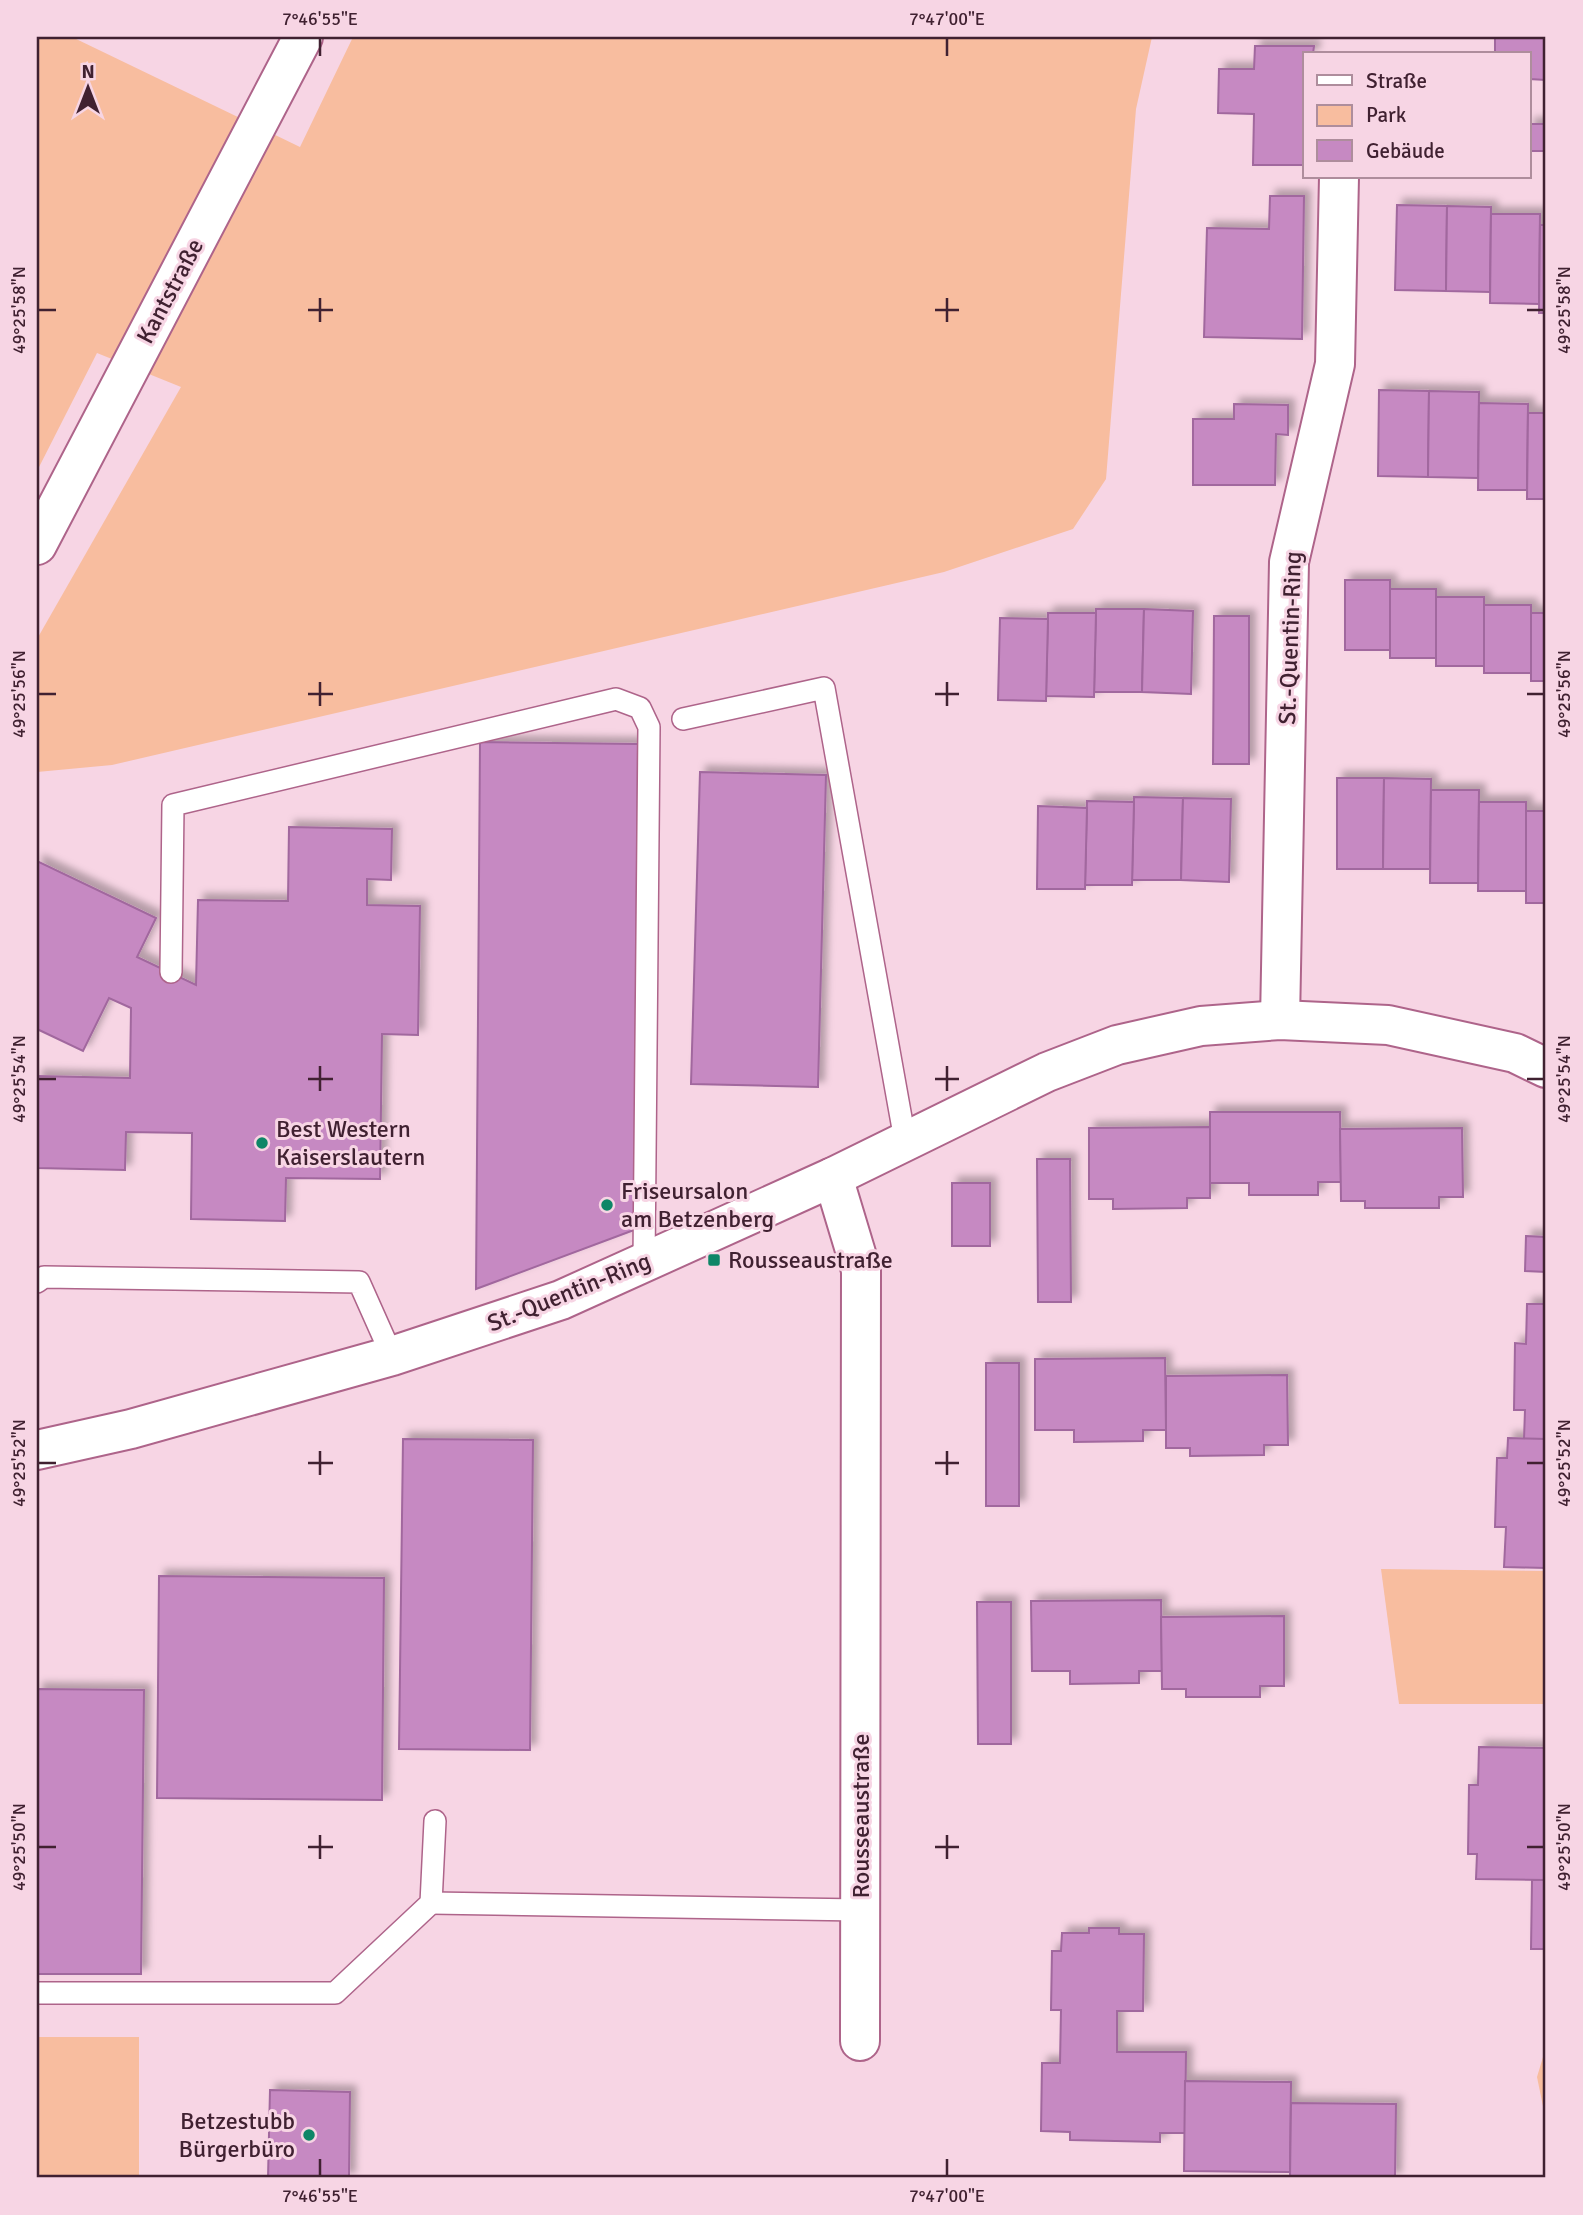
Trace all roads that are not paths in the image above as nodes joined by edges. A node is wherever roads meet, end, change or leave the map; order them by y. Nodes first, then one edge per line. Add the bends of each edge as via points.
1 (303, 37) edge
2 (1339, 178) edge
3 (37, 545) edge
4 (683, 719) dead end
5 (171, 972) dead end
6 (1280, 1020) junction
7 (1546, 1068) edge
8 (905, 1140) junction
9 (833, 1177) junction
10 (644, 1263) junction
11 (37, 1282) edge
12 (392, 1356) junction
13 (37, 1450) edge
14 (435, 1821) dead end
15 (431, 1903) junction
16 (861, 1910) junction
17 (37, 1993) edge
18 (860, 2040) dead end

1 - 3 street, Kantstraße
2 - 6 street, St.-Quentin-Ring via 1335,365 1289,562
4 - 8 lane via 824,688
5 - 10 lane via 173,805 616,699 640,708 649,727
6 - 7 street, St.-Quentin-Ring via 1388,1025 1515,1053
6 - 8 street, St.-Quentin-Ring via 1201,1026 1117,1045 1047,1072
8 - 9 street, St.-Quentin-Ring
9 - 10 street, St.-Quentin-Ring
9 - 16 street, Rousseaustraße via 862,1270
10 - 12 street, St.-Quentin-Ring via 561,1300
11 - 12 lane via 44,1277 359,1282
12 - 13 street, St.-Quentin-Ring via 131,1429
14 - 15 lane
15 - 16 lane
15 - 17 lane via 335,1993
16 - 18 street, Rousseaustraße

